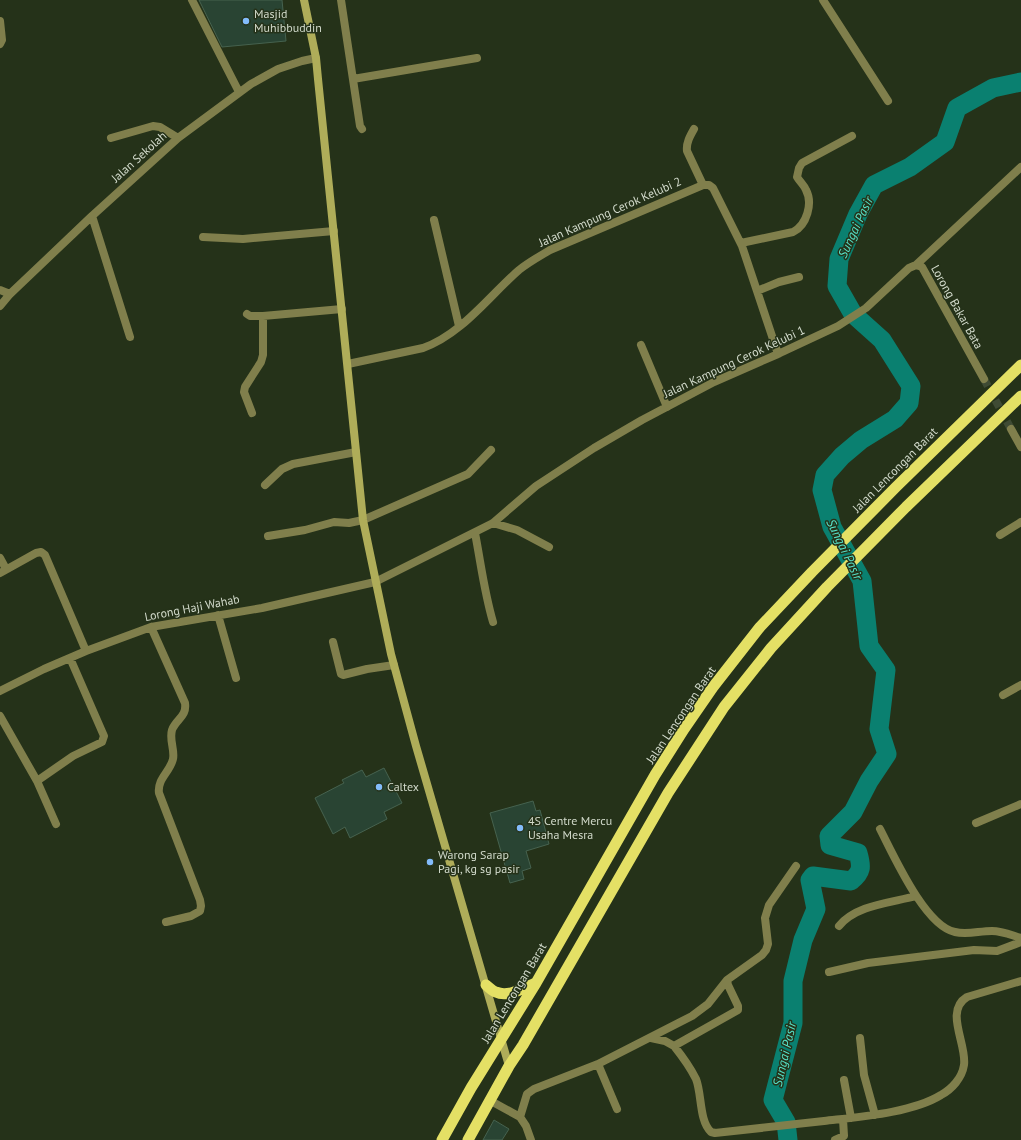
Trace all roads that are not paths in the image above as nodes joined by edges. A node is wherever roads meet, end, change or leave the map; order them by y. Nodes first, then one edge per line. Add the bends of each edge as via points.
1 (192, 0) edge
2 (304, 0) edge
3 (342, 0) edge
4 (823, 0) edge
5 (0, 21) edge
6 (0, 44) edge
7 (316, 58) junction
8 (477, 58) dead end
9 (353, 79) junction
10 (238, 92) junction
11 (888, 101) dead end
12 (694, 129) dead end
13 (362, 130) dead end
14 (852, 136) dead end
15 (111, 138) dead end
16 (178, 138) junction
17 (1021, 167) edge
18 (703, 185) junction
19 (92, 216) junction
20 (434, 220) dead end
21 (334, 231) junction
22 (203, 237) dead end
23 (741, 243) junction
24 (916, 265) junction
25 (798, 277) dead end
26 (0, 290) edge
27 (757, 291) junction
28 (10, 294) junction
29 (0, 306) edge
30 (342, 309) junction
31 (247, 314) dead end
32 (263, 316) junction
33 (459, 326) junction
34 (838, 326) joint
35 (130, 337) dead end
36 (641, 344) dead end
37 (778, 354) junction
38 (348, 364) junction
39 (1021, 365) edge
40 (984, 379) tunnel mouth
41 (1021, 396) edge
42 (667, 407) junction
43 (252, 412) dead end
44 (1011, 429) tunnel mouth
45 (1021, 447) edge
46 (491, 450) dead end
47 (356, 452) junction
48 (265, 485) dead end
49 (363, 520) junction
50 (1021, 522) edge
51 (493, 523) junction
52 (475, 533) junction
53 (1000, 535) dead end
54 (268, 536) dead end
55 (549, 547) dead end
56 (0, 558) edge
57 (3, 571) edge
58 (375, 582) junction
59 (218, 615) junction
60 (494, 622) dead end
61 (151, 627) junction
62 (333, 642) dead end
63 (86, 651) junction
64 (70, 658) junction
65 (394, 665) junction
66 (236, 678) dead end
67 (1021, 685) edge
68 (0, 691) edge
69 (1003, 695) dead end
70 (0, 716) edge
71 (37, 781) junction
72 (1021, 804) edge
73 (976, 823) dead end
74 (56, 824) dead end
75 (880, 829) dead end
76 (796, 866) dead end
77 (916, 896) junction
78 (166, 922) dead end
79 (838, 926) dead end
80 (1021, 938) edge
81 (1021, 942) edge
82 (829, 972) dead end
83 (727, 980) junction
84 (1021, 981) edge
85 (536, 983) junction
86 (486, 985) junction
87 (651, 1038) junction
88 (860, 1038) dead end
89 (501, 1040) junction
90 (674, 1046) junction
91 (598, 1064) junction
92 (509, 1066) junction
93 (844, 1080) dead end
94 (489, 1100) junction
95 (617, 1109) dead end
96 (875, 1115) junction
97 (520, 1117) junction
98 (851, 1118) junction
99 (843, 1119) junction
100 (442, 1140) edge
101 (468, 1140) edge
102 (531, 1140) edge
103 (835, 1140) edge

1 - 10 street
2 - 7 main road
3 - 9 street
4 - 11 street
5 - 6 street
7 - 10 street, Jalan Sekolah via 278,69
7 - 21 main road
8 - 9 street
9 - 13 street
10 - 16 street, Jalan Sekolah
12 - 18 street via 686,147
14 - 23 street via 799,168 797,177 809,198 808,211 801,227 793,232
15 - 16 street via 152,126 160,127
16 - 19 street, Jalan Sekolah
17 - 24 street
18 - 23 street via 709,184 713,188
18 - 33 street, Jalan Kampung Cerok Kelubi 2 via 532,260
19 - 28 street, Jalan Sekolah
19 - 35 street
20 - 33 street
21 - 22 street via 243,239
21 - 30 main road
23 - 27 street
24 - 34 street, Lorong Bakar Bata via 909,268 866,308
24 - 40 street, Lorong Bakar Bata via 922,267
25 - 27 street
26 - 28 street
27 - 37 street
28 - 29 street, Jalan Sekolah
30 - 32 street
30 - 38 main road
31 - 32 street
32 - 43 street via 263,355 244,387
33 - 38 street, Jalan Kampung Cerok Kelubi 2 via 443,340 423,348
34 - 37 street, Jalan Kampung Cerok Kelubi 1
36 - 42 street
37 - 42 street, Jalan Kampung Cerok Kelubi 1 via 714,382
38 - 47 main road
39 - 85 highway, Jalan Lencongan Barat via 760,627 684,729
41 - 92 highway via 864,548 771,648 724,707 668,793
42 - 51 street, Jalan Kampung Cerok Kelubi 1 via 594,448 542,482
44 - 45 street
46 - 49 street via 468,474
47 - 48 street via 287,466
47 - 49 main road
49 - 54 street via 334,522
49 - 58 main road
50 - 53 street
51 - 52 street, Jalan Kampung Cerok Kelubi 1
51 - 55 street via 517,530
52 - 58 street, Jalan Kampung Cerok Kelubi 1
52 - 60 street via 482,582
56 - 57 street
57 - 63 street via 36,553 41,552 45,555
58 - 59 street, Lorong Haji Wahab via 262,608
58 - 65 main road
59 - 61 street, Lorong Haji Wahab
59 - 66 street
61 - 63 street, Lorong Haji Wahab
61 - 78 street via 186,708 172,732 173,759 160,782 159,793 201,906 200,911 191,916
62 - 65 street via 343,675
63 - 64 street, Lorong Haji Wahab
64 - 68 street, Lorong Haji Wahab
64 - 71 street via 104,739
65 - 86 main road
67 - 69 street
70 - 71 street
71 - 74 street
72 - 73 street
75 - 77 street
76 - 83 street via 766,912 766,950
77 - 79 street via 862,910 846,918
77 - 80 street via 935,921 954,932 963,934 991,931
81 - 82 street via 997,951 974,950 868,963
83 - 87 street via 701,1010
83 - 90 street via 738,1010
84 - 96 street via 967,997 959,1004 956,1015 964,1064 952,1088 926,1102
85 - 86 highway via 504,994 495,992
85 - 89 highway, Jalan Lencongan Barat
86 - 89 main road
87 - 90 street
87 - 91 street
88 - 96 street via 864,1075
89 - 92 main road
89 - 100 highway, Jalan Lencongan Barat
90 - 99 street via 696,1080 705,1124 711,1132
91 - 95 street
91 - 97 street via 534,1089 527,1094
92 - 94 highway
93 - 98 street
94 - 97 street
94 - 101 highway
96 - 98 street
97 - 102 street
98 - 99 street
99 - 103 street via 844,1136

